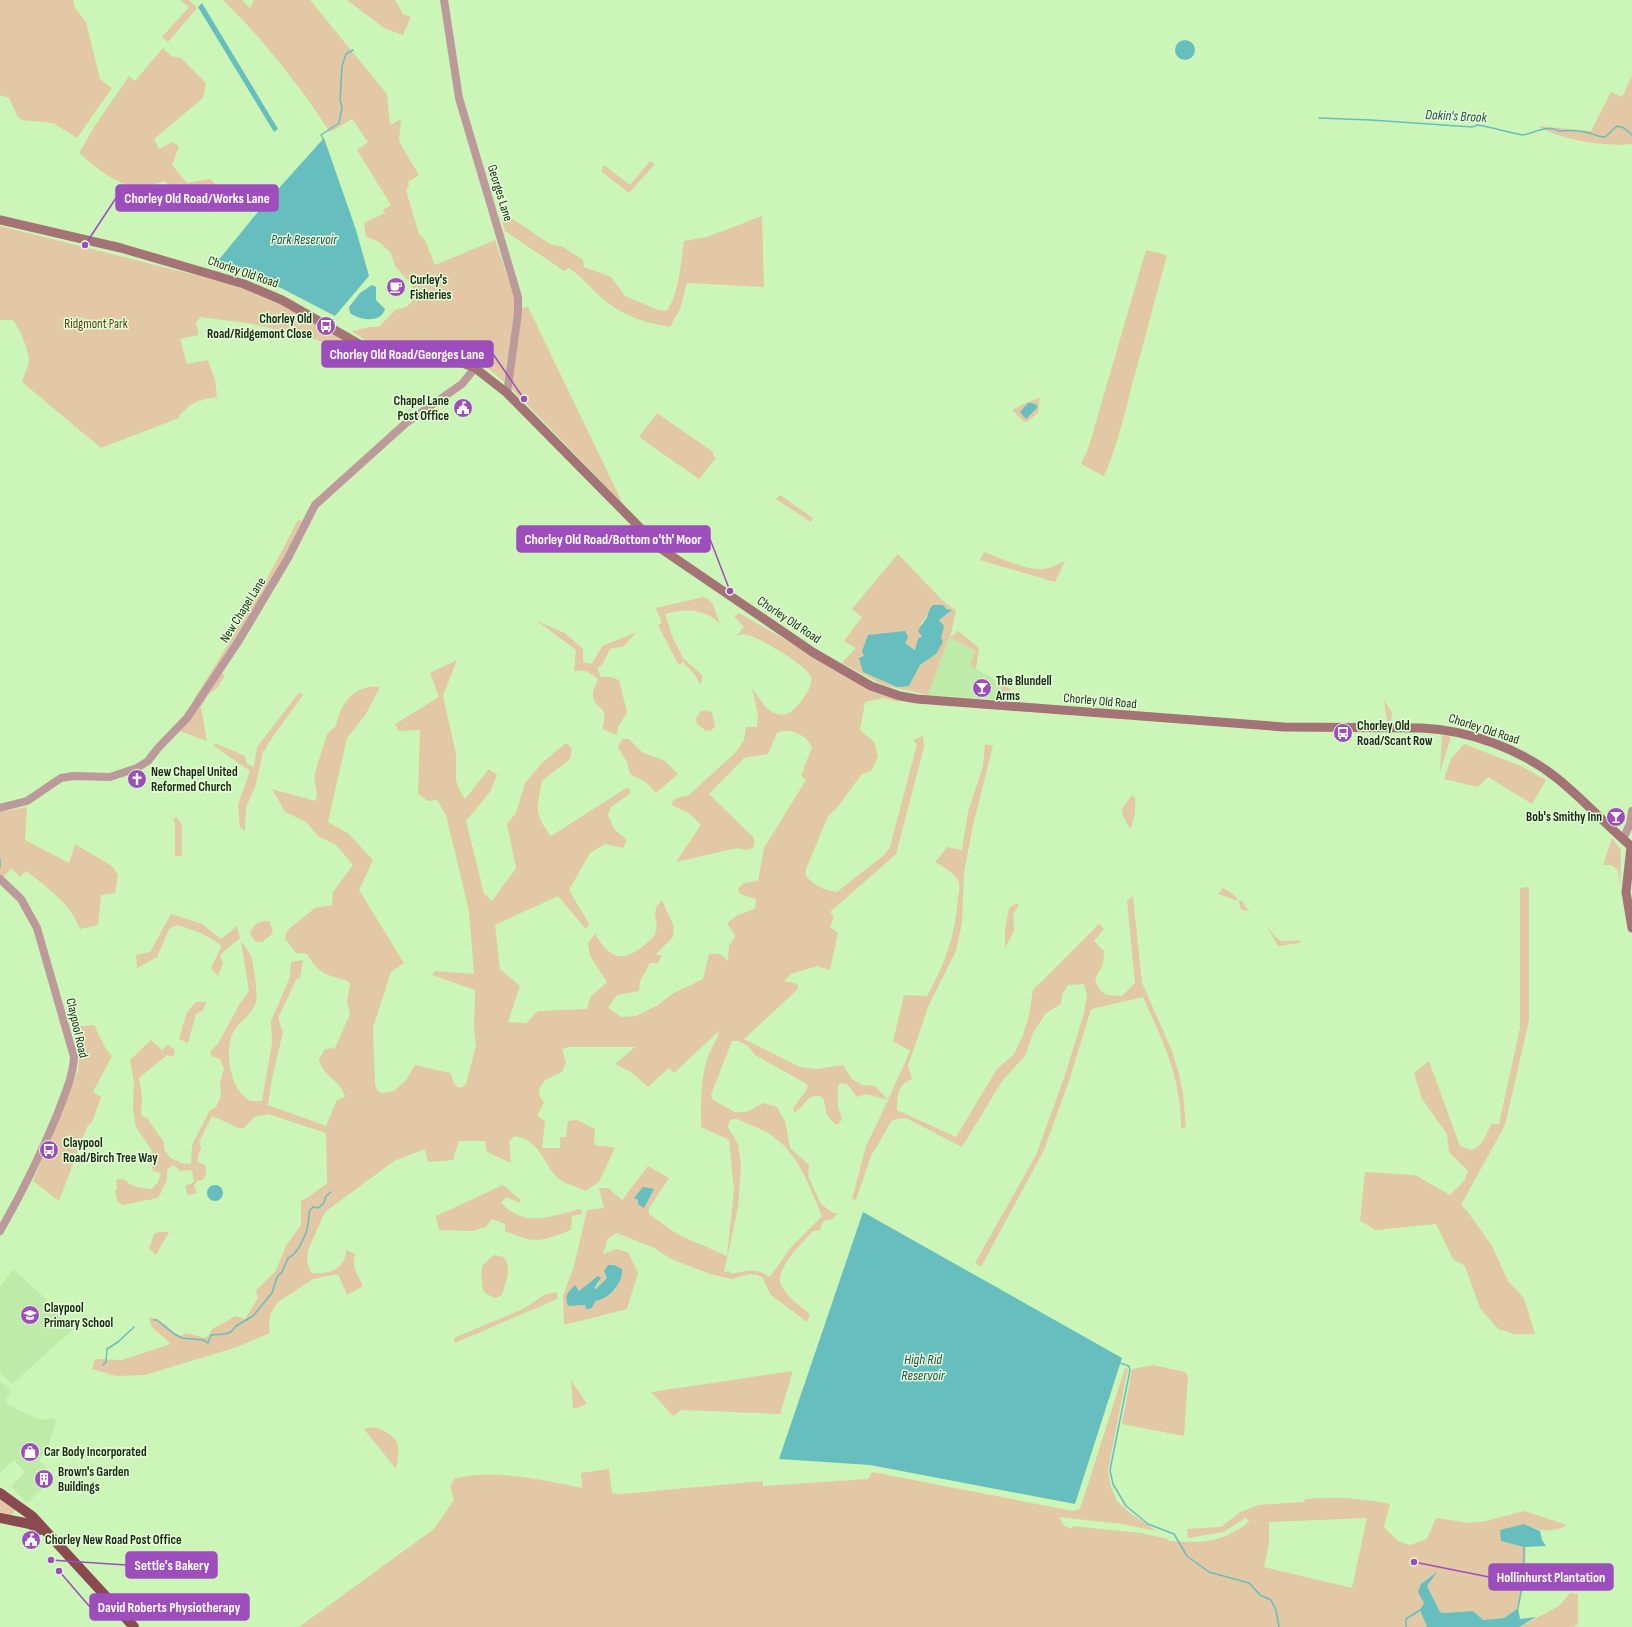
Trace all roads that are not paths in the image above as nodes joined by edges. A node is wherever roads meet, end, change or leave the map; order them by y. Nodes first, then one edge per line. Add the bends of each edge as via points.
1 (444, 0) edge
2 (0, 220) edge
3 (475, 368) junction
4 (507, 393) junction
5 (0, 808) edge
6 (1632, 811) edge
7 (1623, 839) junction
8 (1632, 847) edge
9 (0, 879) edge
10 (1632, 928) edge
11 (0, 1231) edge
12 (0, 1493) edge
13 (17, 1504) junction
14 (0, 1518) edge
15 (16, 1520) junction
16 (0, 1522) edge
17 (46, 1533) junction
18 (134, 1627) edge

1 - 4 street, Georges Lane via 459,98 518,297
2 - 3 main road, Chorley Old Road via 121,248 244,284 282,300 366,348 448,357
3 - 4 main road, Chorley Old Road
3 - 5 street, New Chapel Lane via 462,384 406,423 316,505 285,564 238,642 187,718 148,761 137,768 110,777 61,778 27,802
4 - 7 main road, Chorley Old Road via 660,548 814,653 871,686 917,699 1126,716 1291,728 1440,729 1474,738 1525,757 1558,779
6 - 7 street via 1630,824
7 - 8 main road, Chorley Old Road
8 - 10 main road via 1626,892
9 - 11 street, Claypool Road via 21,899 37,928 74,1057 74,1067 67,1090 29,1180
12 - 13 highway
13 - 15 highway
13 - 17 highway via 32,1516
14 - 15 highway
15 - 16 highway
15 - 17 highway
17 - 18 highway

